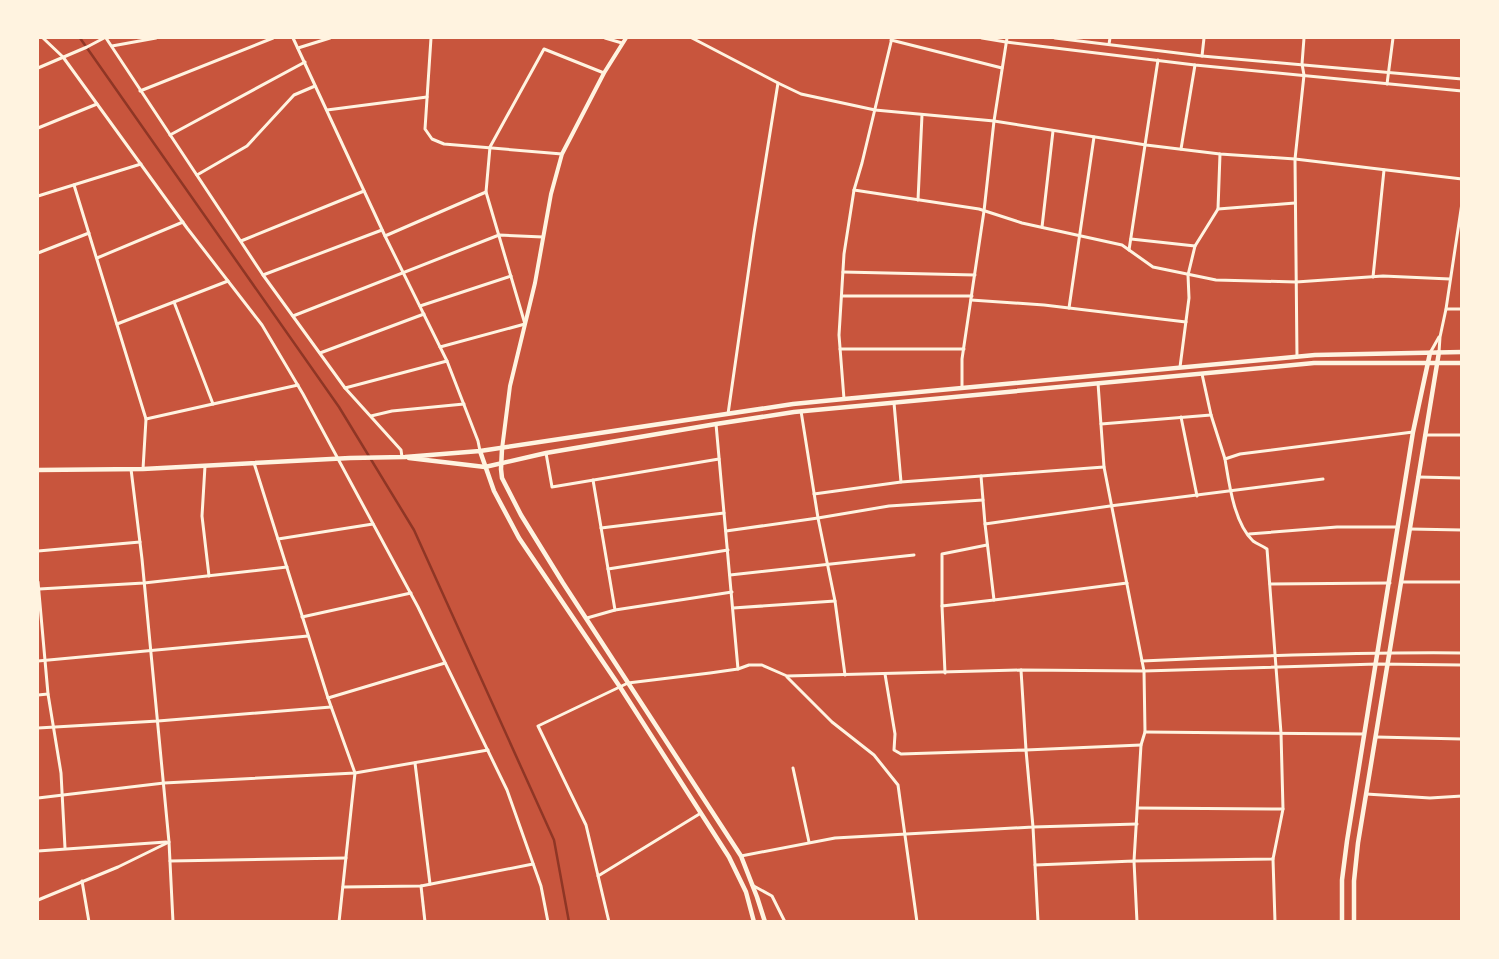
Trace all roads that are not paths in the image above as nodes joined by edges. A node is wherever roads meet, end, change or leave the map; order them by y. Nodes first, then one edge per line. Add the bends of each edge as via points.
1 (43, 38) edge
2 (105, 38) edge
3 (156, 38) edge
4 (273, 38) edge
5 (293, 38) edge
6 (330, 38) edge
7 (430, 38) edge
8 (605, 38) edge
9 (626, 38) edge
10 (692, 38) edge
11 (982, 38) edge
12 (1055, 38) edge
13 (1110, 38) edge
14 (1204, 38) edge
15 (1304, 38) edge
16 (1393, 38) edge
17 (892, 39) edge
18 (1007, 40) edge
19 (622, 43) junction
20 (1109, 44) junction
21 (112, 46) junction
22 (298, 48) junction
23 (1202, 56) junction
24 (63, 57) junction
25 (1158, 60) junction
26 (305, 62) junction
27 (1302, 64) junction
28 (1195, 65) junction
29 (38, 68) edge
30 (1002, 68) junction
31 (1388, 72) junction
32 (604, 73) junction
33 (1304, 76) junction
34 (1462, 79) edge
35 (778, 83) junction
36 (1387, 84) junction
37 (316, 86) junction
38 (140, 91) junction
39 (1462, 91) edge
40 (427, 97) junction
41 (97, 104) junction
42 (326, 110) junction
43 (875, 110) junction
44 (922, 115) junction
45 (994, 122) junction
46 (38, 128) edge
47 (1053, 130) junction
48 (170, 135) junction
49 (1094, 137) junction
50 (1146, 145) junction
51 (490, 147) junction
52 (1181, 149) junction
53 (562, 154) junction
54 (1220, 154) junction
55 (1295, 158) junction
56 (141, 164) junction
57 (1384, 170) junction
58 (197, 175) junction
59 (1462, 179) edge
60 (74, 184) junction
61 (854, 190) junction
62 (364, 191) junction
63 (486, 192) junction
64 (38, 196) edge
65 (918, 200) junction
66 (1462, 203) edge
67 (1295, 204) junction
68 (1218, 209) junction
69 (984, 211) junction
70 (183, 222) junction
71 (1042, 228) junction
72 (382, 230) junction
73 (89, 233) junction
74 (499, 235) junction
75 (1079, 235) junction
76 (385, 236) junction
77 (543, 237) junction
78 (1131, 239) junction
79 (241, 241) junction
80 (1195, 246) junction
81 (1129, 250) junction
82 (38, 253) edge
83 (97, 258) junction
84 (403, 272) junction
85 (843, 272) junction
86 (1188, 274) junction
87 (263, 275) junction
88 (975, 275) junction
89 (511, 276) junction
90 (1373, 277) junction
91 (1450, 279) junction
92 (228, 281) junction
93 (1296, 282) junction
94 (842, 296) junction
95 (971, 298) junction
96 (174, 302) junction
97 (420, 306) junction
98 (1069, 308) junction
99 (1446, 309) junction
100 (1462, 309) edge
101 (424, 314) junction
102 (293, 316) junction
103 (1186, 322) junction
104 (117, 324) junction
105 (525, 324) junction
106 (1440, 337) junction
107 (440, 347) junction
108 (840, 349) junction
109 (964, 349) junction
110 (1439, 352) junction
111 (1462, 352) edge
112 (1430, 353) junction
113 (320, 354) junction
114 (1315, 355) junction
115 (1297, 356) junction
116 (1268, 359) junction
117 (447, 361) junction
118 (1314, 363) junction
119 (1427, 363) junction
120 (1437, 363) junction
121 (1462, 363) edge
122 (1180, 367) junction
123 (1269, 367) junction
124 (1202, 373) junction
125 (1098, 383) junction
126 (298, 385) junction
127 (962, 387) junction
128 (345, 388) junction
129 (844, 399) junction
130 (894, 402) junction
131 (213, 404) junction
132 (464, 404) junction
133 (801, 411) junction
134 (728, 414) junction
135 (1211, 415) junction
136 (371, 416) junction
137 (1180, 417) junction
138 (146, 419) junction
139 (716, 424) junction
140 (1101, 424) junction
141 (1414, 432) junction
142 (1425, 435) junction
143 (1462, 435) edge
144 (502, 449) junction
145 (480, 451) junction
146 (546, 454) junction
147 (402, 457) junction
148 (339, 459) junction
149 (719, 459) junction
150 (1225, 459) junction
151 (254, 463) junction
152 (501, 464) junction
153 (205, 466) junction
154 (485, 467) junction
155 (1104, 467) junction
156 (131, 469) junction
157 (144, 469) junction
158 (38, 470) edge
159 (981, 476) junction
160 (1418, 477) junction
161 (1462, 478) edge
162 (593, 480) junction
163 (1323, 480) dead end
164 (901, 482) junction
165 (1231, 492) junction
166 (814, 494) junction
167 (1197, 496) junction
168 (983, 500) junction
169 (1110, 506) junction
170 (724, 512) junction
171 (818, 518) junction
172 (373, 524) junction
173 (985, 524) junction
174 (1398, 527) junction
175 (601, 528) junction
176 (1410, 530) junction
177 (1462, 530) edge
178 (726, 531) junction
179 (1249, 534) junction
180 (278, 539) junction
181 (140, 542) junction
182 (987, 545) junction
183 (728, 550) junction
184 (38, 551) edge
185 (914, 555) dead end
186 (828, 564) junction
187 (287, 567) junction
188 (608, 569) junction
189 (730, 575) junction
190 (209, 576) junction
191 (38, 582) edge
192 (1402, 582) junction
193 (1462, 582) edge
194 (144, 583) junction
195 (1127, 583) junction
196 (1390, 583) junction
197 (1270, 584) junction
198 (38, 589) edge
199 (732, 592) junction
200 (411, 593) junction
201 (994, 600) junction
202 (835, 601) junction
203 (942, 606) junction
204 (733, 608) junction
205 (615, 610) junction
206 (302, 617) junction
207 (586, 618) junction
208 (308, 636) junction
209 (151, 652) junction
210 (1390, 652) junction
211 (1378, 653) junction
212 (1462, 654) edge
213 (1276, 655) junction
214 (38, 661) edge
215 (45, 661) junction
216 (1142, 661) junction
217 (445, 663) junction
218 (1377, 664) junction
219 (1462, 664) edge
220 (1388, 665) junction
221 (1277, 666) junction
222 (738, 669) junction
223 (1021, 670) junction
224 (1144, 671) junction
225 (944, 673) junction
226 (886, 674) junction
227 (787, 676) junction
228 (845, 676) junction
229 (628, 683) junction
230 (620, 687) junction
231 (48, 694) junction
232 (38, 695) edge
233 (328, 698) junction
234 (331, 707) junction
235 (158, 721) junction
236 (53, 727) junction
237 (38, 728) edge
238 (1145, 732) junction
239 (1282, 733) junction
240 (1365, 734) junction
241 (1376, 737) junction
242 (1462, 739) edge
243 (1141, 745) junction
244 (488, 750) junction
245 (1026, 750) junction
246 (415, 763) junction
247 (794, 768) dead end
248 (355, 773) junction
249 (164, 783) junction
250 (1366, 794) junction
251 (62, 796) junction
252 (1462, 796) edge
253 (38, 798) edge
254 (1138, 808) junction
255 (1283, 809) junction
256 (701, 813) junction
257 (1137, 824) junction
258 (1033, 827) junction
259 (905, 834) junction
260 (170, 842) junction
261 (809, 842) junction
262 (65, 848) junction
263 (38, 850) edge
264 (741, 856) junction
265 (346, 858) junction
266 (1273, 859) junction
267 (1134, 860) junction
268 (170, 861) junction
269 (533, 864) junction
270 (1035, 865) junction
271 (598, 876) junction
272 (82, 882) junction
273 (430, 884) junction
274 (752, 885) junction
275 (421, 886) junction
276 (343, 887) junction
277 (38, 900) edge
278 (89, 922) edge
279 (173, 922) edge
280 (339, 922) edge
281 (426, 922) edge
282 (548, 922) edge
283 (609, 922) edge
284 (754, 922) edge
285 (765, 922) edge
286 (785, 922) edge
287 (917, 922) edge
288 (1038, 922) edge
289 (1137, 922) edge
290 (1275, 922) edge
291 (1342, 922) edge
292 (1354, 922) edge

1 - 24 street
2 - 21 street
2 - 24 street
3 - 21 street
4 - 38 street
5 - 22 street
6 - 22 street
7 - 40 street
8 - 19 street
9 - 19 street
10 - 35 street
11 - 18 street
12 - 20 street
13 - 20 street
14 - 23 street
15 - 27 street
16 - 31 street
17 - 30 street
17 - 43 street
18 - 25 street
18 - 30 street
19 - 32 street
20 - 23 street
21 - 38 street
22 - 26 street
23 - 27 street
24 - 29 street
24 - 41 street
25 - 28 street
25 - 50 street
26 - 37 street
26 - 48 street
27 - 31 street
27 - 33 street
28 - 33 street
28 - 52 street
30 - 45 street
31 - 34 street
31 - 36 street
32 - 51 street via 544,49
32 - 53 street
33 - 36 street
33 - 55 street
35 - 43 street via 801,94
35 - 134 street
36 - 39 street
37 - 42 street
37 - 58 street via 294,95 247,146
38 - 48 street
40 - 42 street
40 - 51 street via 425,129 432,139 444,144
41 - 46 street
41 - 56 street
42 - 62 street
43 - 44 street
43 - 61 street
44 - 45 street
44 - 65 street
45 - 47 street
45 - 69 street
47 - 49 street
47 - 71 street
48 - 58 street
49 - 50 street
49 - 75 street
50 - 52 street
50 - 78 street
51 - 53 street
51 - 63 street
52 - 54 street
53 - 77 street
54 - 55 street
54 - 68 street
55 - 57 street
55 - 67 street
56 - 60 street
56 - 70 street
57 - 59 street
57 - 90 street
58 - 79 street
60 - 64 street
60 - 73 street
61 - 65 street
61 - 85 street
62 - 72 street
62 - 79 street
63 - 74 street
63 - 76 street
65 - 69 street
66 - 91 street
67 - 68 street
67 - 93 street
68 - 80 street
69 - 71 street
69 - 88 street
70 - 83 street
70 - 92 street
71 - 75 street
72 - 76 street
72 - 87 street
73 - 82 street
73 - 83 street
74 - 77 street
74 - 84 street
74 - 89 street
75 - 81 street via 1122,245
75 - 98 street
76 - 84 street
77 - 105 street
78 - 80 street
78 - 81 street
79 - 87 street
80 - 86 street
81 - 86 street via 1153,267
83 - 104 street
84 - 97 street
84 - 102 street
85 - 88 street
85 - 94 street
86 - 93 street via 1216,280
86 - 103 street
87 - 102 street
88 - 95 street
89 - 97 street
89 - 105 street
90 - 91 street
90 - 93 street
91 - 99 street
92 - 96 street
92 - 126 street via 262,325
93 - 115 street
94 - 95 street
94 - 108 street
95 - 98 street
95 - 109 street
96 - 104 street
96 - 131 street
97 - 101 street
98 - 103 street
99 - 100 street
99 - 106 street
101 - 107 street
101 - 113 street
102 - 113 street
103 - 122 street
104 - 138 street
105 - 107 street
105 - 144 street via 510,386
106 - 110 street
106 - 112 street
107 - 117 street
108 - 109 street
108 - 129 street
109 - 127 street
110 - 111 main road
110 - 112 main road
110 - 120 main road
112 - 114 main road
112 - 119 main road
113 - 128 street
114 - 115 main road
114 - 118 main road
115 - 116 main road
116 - 122 main road
116 - 123 main road
117 - 128 street
117 - 132 street
118 - 119 main road
118 - 123 main road
119 - 120 main road
119 - 141 main road
120 - 121 main road
120 - 142 main road
122 - 127 main road
123 - 124 main road
124 - 125 main road
124 - 135 street
125 - 130 main road
125 - 140 street
126 - 131 street
126 - 148 street
127 - 129 main road
128 - 136 street
129 - 134 main road
130 - 133 main road
130 - 164 street
131 - 138 street
132 - 136 street
132 - 145 street
133 - 139 main road
133 - 166 street
134 - 144 main road
135 - 137 street
135 - 150 street
136 - 147 street via 401,450
137 - 140 street
137 - 167 street
138 - 157 street
139 - 146 main road
139 - 149 street
140 - 155 street
141 - 150 street via 1240,454
141 - 174 main road
142 - 143 street
142 - 160 main road
144 - 145 main road
144 - 152 main road
145 - 147 main road
145 - 154 main road
146 - 152 main road
146 - 162 street via 552,487
147 - 148 main road
147 - 154 main road
148 - 151 main road
148 - 172 street
149 - 162 street
149 - 170 street
150 - 165 street
151 - 153 main road
151 - 180 street
152 - 154 main road
152 - 207 main road via 502,478 521,515
153 - 157 main road
153 - 190 street via 202,516
154 - 230 main road via 494,491 520,538
155 - 159 street
155 - 169 street
156 - 157 main road
156 - 158 main road
156 - 181 street
159 - 164 street
159 - 168 street
160 - 161 street
160 - 176 main road
162 - 175 street
163 - 165 street
164 - 166 street
165 - 167 street
165 - 179 street
166 - 171 street
167 - 169 street
168 - 171 street via 889,506
168 - 173 street
169 - 173 street
169 - 195 street
170 - 175 street
170 - 178 street
171 - 178 street
171 - 186 street
172 - 180 street
172 - 200 street
173 - 182 street
174 - 179 street via 1337,527
174 - 196 main road
175 - 188 street
176 - 177 street
176 - 192 main road
178 - 183 street
179 - 197 street via 1267,549
180 - 187 street
181 - 184 street
181 - 194 street
182 - 201 street
182 - 203 street via 942,554
183 - 188 street
183 - 189 street
185 - 186 street
186 - 189 street
186 - 202 street
187 - 190 street
187 - 206 street
188 - 205 street
189 - 199 street
190 - 194 street
191 - 198 street
192 - 193 street
192 - 210 main road
194 - 198 street
194 - 209 street
195 - 201 street
195 - 216 street
196 - 197 street
196 - 211 main road
197 - 213 street
198 - 215 street
199 - 204 street
199 - 205 street
200 - 206 street
200 - 217 street
201 - 203 street
202 - 204 street
202 - 228 street
203 - 225 street
204 - 222 street
205 - 207 street
206 - 208 street
207 - 229 main road
208 - 209 street
208 - 233 street
209 - 215 street
209 - 235 street
210 - 211 street
210 - 212 street
210 - 220 main road
211 - 213 street
211 - 218 main road
213 - 216 street
213 - 221 street
214 - 215 street
215 - 231 street
216 - 224 street
217 - 233 street
217 - 244 street
218 - 220 street
218 - 221 street
218 - 240 main road
219 - 220 street
220 - 241 main road
221 - 224 street
221 - 239 street
222 - 227 street via 762,665
222 - 229 street
223 - 224 street
223 - 225 street
223 - 245 street
224 - 238 street
225 - 226 street
226 - 228 street
226 - 245 street via 895,734 894,750 901,754
227 - 228 street
227 - 259 street via 832,722 874,755 898,785
229 - 230 street
229 - 264 main road
230 - 256 main road
230 - 271 street via 538,726 586,825
231 - 232 street
231 - 236 street
233 - 234 street
234 - 235 street
234 - 248 street
235 - 236 street
235 - 249 street
236 - 237 street
236 - 251 street
238 - 239 street
238 - 243 street
239 - 240 street
239 - 255 street
240 - 291 main road via 1342,880
241 - 242 street
241 - 250 main road
243 - 245 street
243 - 254 street
244 - 246 street
244 - 269 street via 507,790
245 - 258 street
246 - 248 street
246 - 273 street
247 - 261 street
248 - 249 street
248 - 265 street
249 - 251 street
249 - 260 street
250 - 252 street via 1430,798
250 - 292 main road via 1354,881
251 - 253 street
251 - 262 street
254 - 255 street
254 - 257 street
255 - 266 street
256 - 271 street
256 - 284 main road via 729,857 746,892
257 - 258 street
257 - 267 street
258 - 259 street
258 - 270 street
259 - 261 street
259 - 287 street
260 - 262 street
260 - 268 street
260 - 272 street
261 - 264 street
262 - 263 street
264 - 274 main road
265 - 268 street
265 - 276 street
266 - 267 street
266 - 290 street
267 - 270 street
267 - 289 street
268 - 279 street
269 - 273 street
269 - 282 street
270 - 288 street
271 - 283 street
272 - 277 street
272 - 278 street
273 - 275 street
274 - 285 main road
274 - 286 street via 772,896
275 - 276 street
275 - 281 street
276 - 280 street

